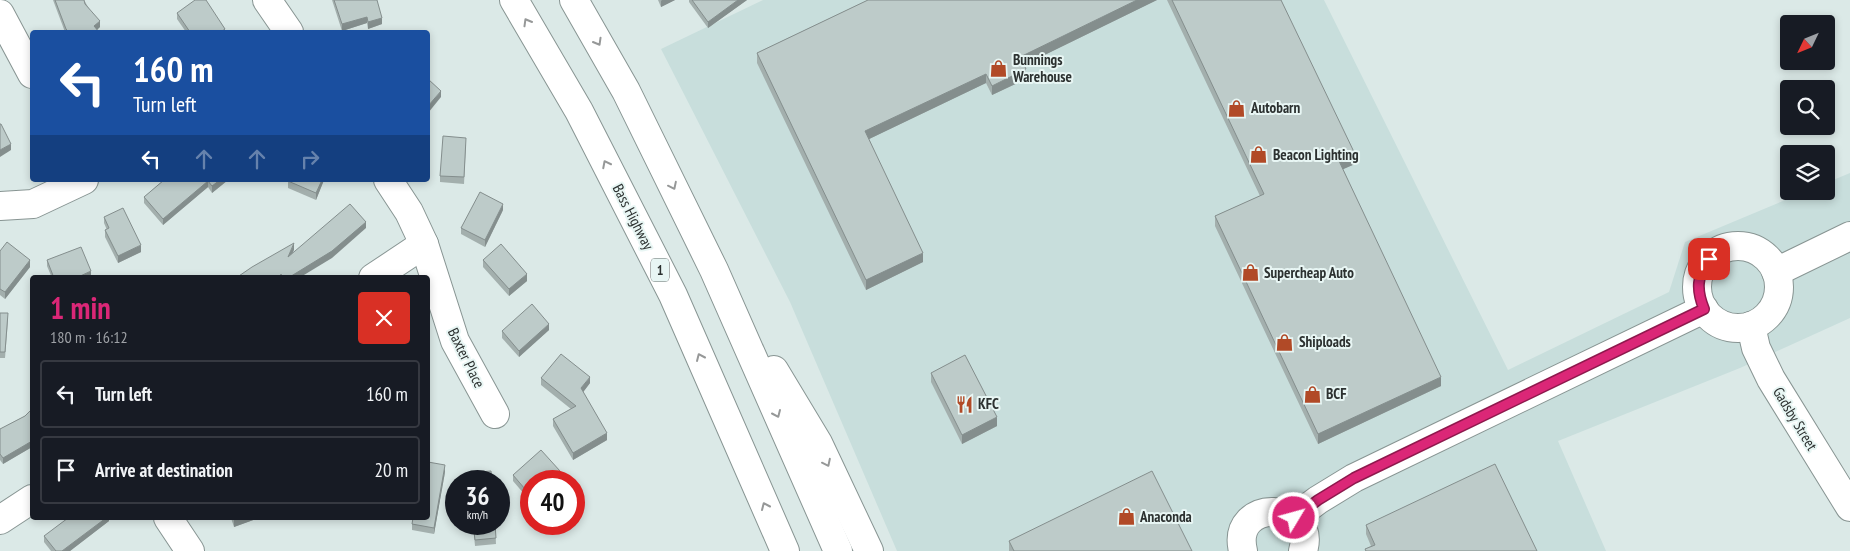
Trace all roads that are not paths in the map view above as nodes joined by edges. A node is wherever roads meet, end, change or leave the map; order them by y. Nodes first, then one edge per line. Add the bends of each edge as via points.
1 (267, 0) edge
2 (514, 0) edge
3 (574, 0) edge
4 (0, 14) edge
5 (285, 30) edge
6 (30, 70) edge
7 (80, 182) edge
8 (389, 182) edge
9 (0, 206) edge
10 (1850, 236) edge
11 (424, 244) junction
12 (714, 270) junction
13 (1776, 272) junction
14 (378, 275) edge
15 (1704, 309) junction
16 (1751, 326) junction
17 (495, 414) dead end
18 (30, 500) edge
19 (1850, 507) edge
20 (1294, 518) junction
21 (0, 520) edge
22 (169, 520) edge
23 (190, 551) edge
24 (785, 551) edge
25 (838, 551) edge
26 (869, 551) edge
27 (1244, 551) edge
28 (1303, 551) edge

1 - 5 main road
24 -> 2 main road, Bass Highway / 1 via 673,295 579,111
3 -> 12 main road via 626,91
4 - 6 main road
7 - 9 main road via 33,204
8 - 11 main road, Baxter Place via 409,212
10 - 13 main road
11 - 14 main road
11 - 17 main road, Baxter Place via 455,341
12 -> 25 main road
12 -> 26 main road via 818,443
13 - 15 main road via 1769,260 1758,252 1739,247 1720,251 1705,264 1698,283 1698,296
13 - 16 main road via 1778,298 1763,320
15 - 16 main road via 1724,326
15 - 20 main road via 1354,478
16 - 19 main road, Gadsby Street via 1756,348 1771,379
18 - 21 main road
20 - 27 main road via 1274,510 1251,519 1242,538
20 - 28 main road via 1301,527
22 - 23 main road

